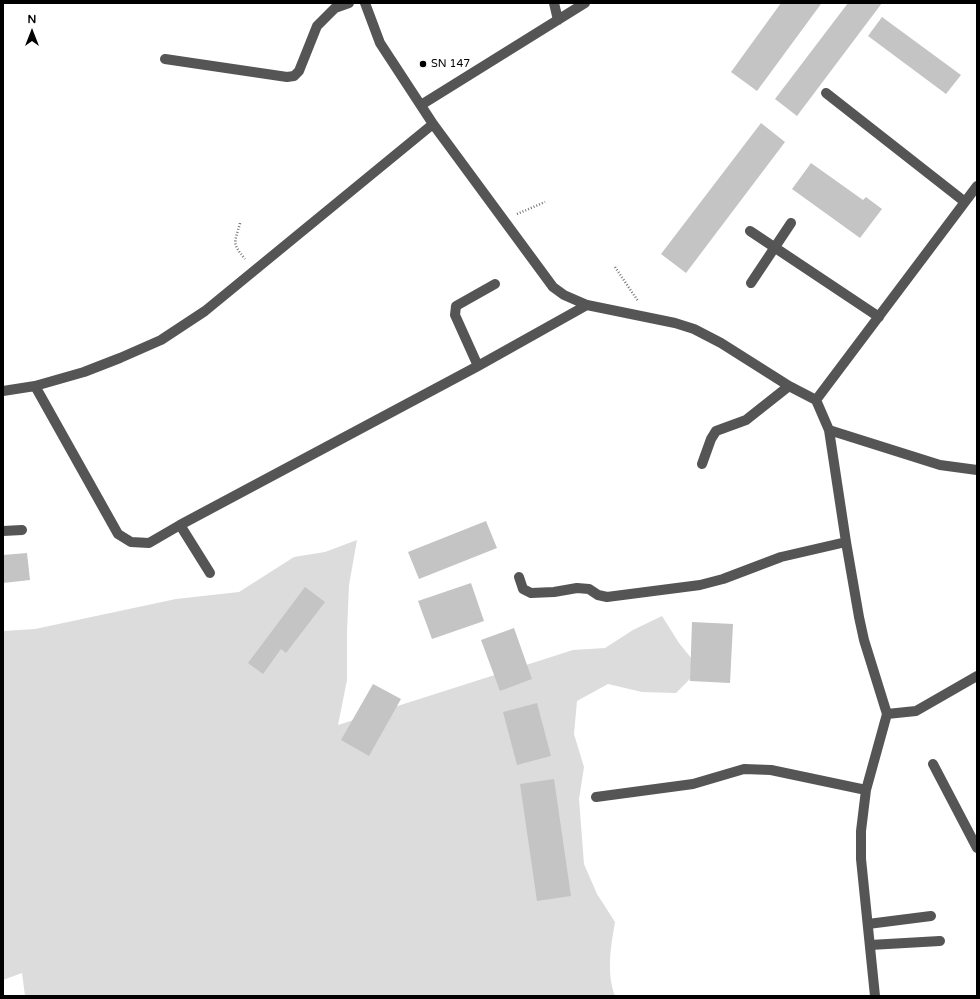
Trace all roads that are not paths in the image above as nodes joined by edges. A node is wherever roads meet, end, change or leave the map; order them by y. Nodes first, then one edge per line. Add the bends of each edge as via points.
1 (349, 3) edge
2 (365, 3) edge
3 (554, 3) edge
4 (585, 3) edge
5 (558, 20) junction
6 (165, 59) dead end
7 (826, 93) dead end
8 (421, 105) junction
9 (434, 124) junction
10 (977, 186) edge
11 (965, 202) junction
12 (791, 223) dead end
13 (750, 231) dead end
14 (774, 247) junction
15 (752, 283) dead end
16 (495, 284) dead end
17 (587, 304) junction
18 (879, 317) junction
19 (478, 366) junction
20 (35, 386) junction
21 (790, 386) junction
22 (3, 391) edge
23 (816, 400) junction
24 (829, 430) junction
25 (702, 464) dead end
26 (977, 470) edge
27 (180, 525) junction
28 (22, 530) dead end
29 (3, 531) edge
30 (846, 542) junction
31 (210, 573) dead end
32 (519, 577) dead end
33 (977, 676) edge
34 (887, 714) junction
35 (933, 764) dead end
36 (866, 790) junction
37 (596, 796) dead end
38 (977, 848) edge
39 (931, 916) dead end
40 (868, 924) junction
41 (940, 941) dead end
42 (870, 945) junction
43 (875, 996) edge

1 - 6 street via 335,8 317,26 299,71 294,76
2 - 8 street via 380,43
3 - 5 street
4 - 5 street
5 - 8 street
7 - 11 street
8 - 9 street
9 - 17 street via 553,287 564,296
9 - 20 street via 205,311 161,340 84,372
10 - 11 street
11 - 18 street
12 - 14 street
13 - 14 street
14 - 15 street
14 - 18 street
16 - 19 street via 456,306 455,315
17 - 19 street
17 - 21 street via 694,329
18 - 23 street
19 - 27 street
20 - 22 street
20 - 27 street via 118,534 131,542 149,543
21 - 23 street
21 - 25 street via 746,420 716,430
23 - 24 street
24 - 26 street via 940,465
24 - 30 street
27 - 31 street
28 - 29 street
30 - 32 street via 781,557 700,585 607,597 589,589 577,588 531,593 523,590
30 - 34 street via 864,640
33 - 34 street via 916,711
34 - 36 street
35 - 38 street
36 - 37 street via 771,770 744,769 693,784
36 - 40 street via 861,852
39 - 40 street
40 - 42 street
41 - 42 street
42 - 43 street

